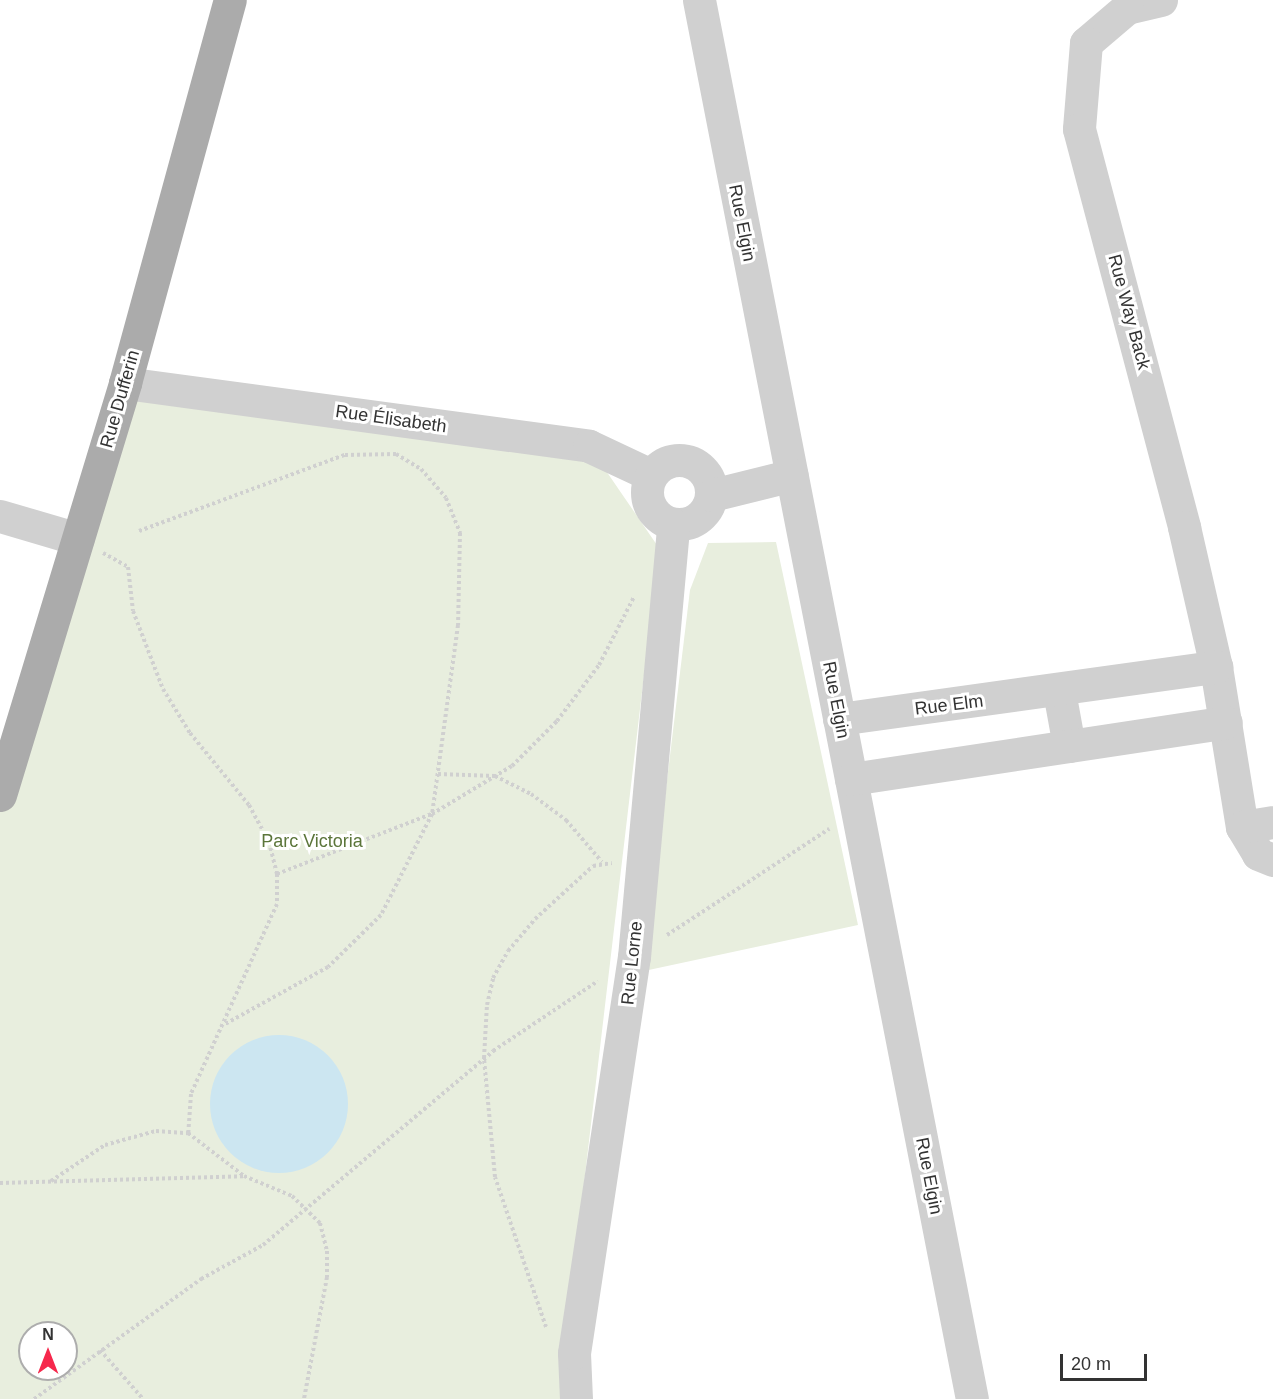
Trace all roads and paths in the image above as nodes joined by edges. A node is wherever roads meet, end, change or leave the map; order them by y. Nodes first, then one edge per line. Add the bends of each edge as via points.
1 (230, 0) edge
2 (699, 0) edge
3 (1161, 0) edge
4 (125, 383) junction
5 (651, 475) junction
6 (792, 475) junction
7 (712, 495) junction
8 (0, 516) edge
9 (673, 525) junction
10 (139, 531) dead end
11 (78, 539) junction
12 (637, 591) dead end
13 (1216, 667) junction
14 (1059, 691) junction
15 (839, 719) junction
16 (1226, 722) junction
17 (1069, 746) junction
18 (438, 774) junction
19 (495, 776) junction
20 (851, 779) junction
21 (0, 795) edge
22 (432, 814) junction
23 (860, 824) junction
24 (1258, 824) edge
25 (1273, 860) edge
26 (602, 862) junction
27 (641, 866) junction
28 (277, 874) junction
29 (634, 957) junction
30 (225, 1024) junction
31 (484, 1058) junction
32 (188, 1133) junction
33 (244, 1176) junction
34 (50, 1181) junction
35 (0, 1183) edge
36 (308, 1208) junction
37 (100, 1350) junction
38 (574, 1353) junction
39 (34, 1399) edge
40 (143, 1399) edge
41 (304, 1399) edge
42 (576, 1399) edge
43 (972, 1399) edge

1 - 4 main road, Rue Dufferin
2 - 6 street, Rue Elgin
3 - 13 street, Rue Way Back via 1127,8 1086,43 1079,129
4 - 5 street, Rue Élisabeth via 589,446
4 - 11 main road, Rue Dufferin
5 - 7 street via 672,460 685,460 706,474
5 - 9 street via 650,506
6 - 7 street
6 - 15 street, Rue Elgin
7 - 9 street via 698,519
8 - 11 street
9 - 27 street, Rue Lorne
10 - 18 path via 345,456 396,454 421,469 446,498 460,533 458,625
11 - 21 main road, Rue Dufferin
11 - 28 path via 128,567 133,610 163,689 190,733 249,806 269,842
12 - 19 path via 599,665 557,721
13 - 14 street, Rue Elm
13 - 16 street
14 - 15 street, Rue Elm
14 - 17 street
15 - 20 street, Rue Elgin
16 - 17 street
16 - 24 street
17 - 20 street
18 - 19 path
18 - 22 path
19 - 22 path
19 - 26 path via 566,820
20 - 23 street, Rue Elgin
22 - 28 path
22 - 30 path via 381,915 328,967
23 - 29 path via 828,829
23 - 43 street, Rue Elgin
24 - 25 street via 1258,854
26 - 27 path
26 - 31 path via 535,919 508,951 493,978
27 - 29 street, Rue Lorne
28 - 30 path via 277,904
29 - 31 path
29 - 38 street, Rue Lorne
30 - 32 path via 191,1094
31 - 36 path
31 - 38 path via 495,1177 534,1301 548,1332
32 - 33 path
32 - 34 path via 129,1136
33 - 34 path
33 - 36 path
34 - 35 path
36 - 37 path via 263,1245 201,1279
36 - 41 path via 320,1223 327,1277
37 - 39 path
37 - 40 path
38 - 42 street, Rue Lorne

